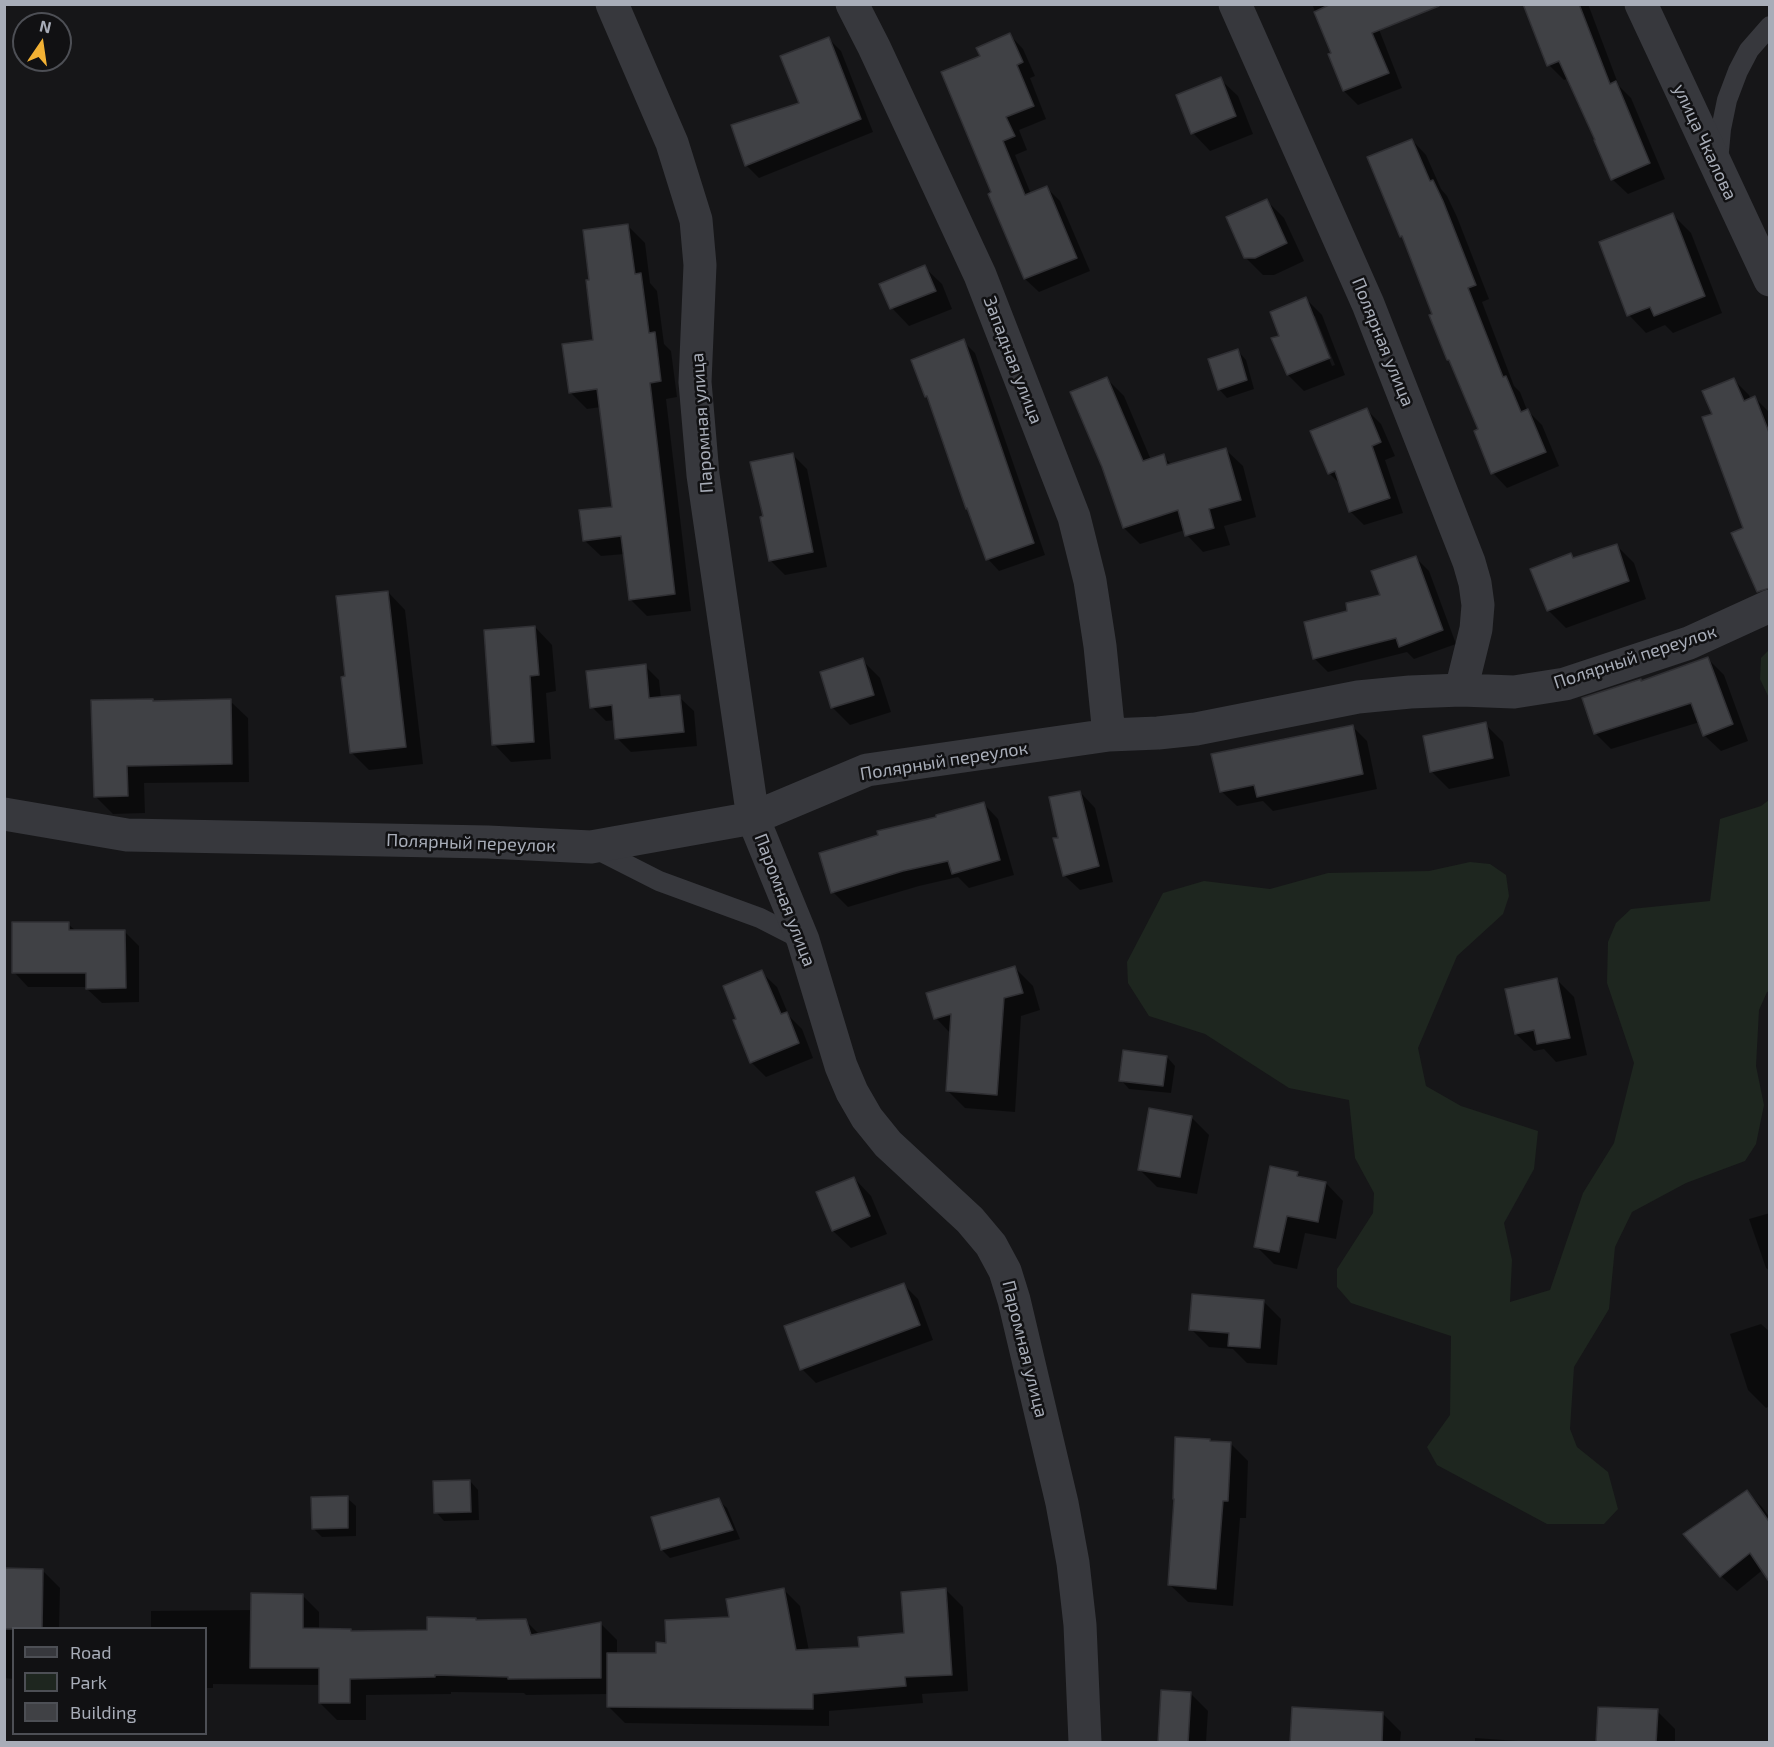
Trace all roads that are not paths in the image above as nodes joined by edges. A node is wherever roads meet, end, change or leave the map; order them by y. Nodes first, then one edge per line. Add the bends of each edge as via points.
1 (612, 4) edge
2 (852, 4) edge
3 (1235, 4) edge
4 (1641, 4) edge
5 (1770, 26) edge
6 (1717, 168) junction
7 (1770, 280) edge
8 (1770, 606) edge
9 (1461, 690) junction
10 (1109, 735) junction
11 (4, 814) edge
12 (753, 818) junction
13 (591, 847) junction
14 (803, 940) junction
15 (1085, 1743) edge

1 - 12 street, Паромная улица via 672,143 696,220 700,265 695,382 703,475
2 - 10 street, Западная улица via 980,275 1074,517 1100,646
3 - 9 street, Полярная улица via 1368,304 1469,561 1478,605
4 - 6 street, улица Чкалова
5 - 6 lane via 1749,50 1727,100
6 - 7 street, улица Чкалова
8 - 9 street, Полярный переулок via 1689,643 1565,684 1514,692
9 - 10 street, Полярный переулок via 1358,697 1196,729
10 - 12 street, Полярный переулок via 867,770
11 - 13 street, Полярный переулок via 128,835
12 - 13 street, Полярный переулок
12 - 14 street, Паромная улица
13 - 14 lane via 659,881 760,918
14 - 15 street, Паромная улица via 841,1066 863,1112 888,1144 970,1220 991,1245 1005,1271 1071,1553 1080,1625

